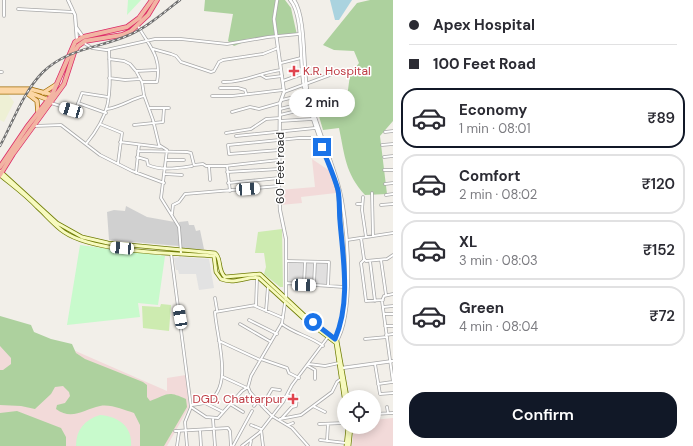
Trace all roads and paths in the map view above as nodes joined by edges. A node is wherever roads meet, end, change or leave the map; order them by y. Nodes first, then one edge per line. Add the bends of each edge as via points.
1 (4, 0) edge
2 (68, 0) edge
3 (152, 0) edge
4 (156, 0) edge
5 (277, 0) edge
6 (290, 0) edge
7 (294, 0) edge
8 (18, 9) dead end
9 (74, 12) junction
10 (4, 16) dead end
11 (138, 26) junction
12 (76, 27) junction
13 (299, 34) junction
14 (83, 37) junction
15 (277, 37) junction
16 (76, 40) junction
17 (146, 40) junction
18 (82, 43) junction
19 (278, 48) junction
20 (153, 49) junction
21 (109, 50) junction
22 (301, 58) junction
23 (109, 59) junction
24 (280, 64) junction
25 (157, 70) junction
26 (281, 70) junction
27 (136, 71) junction
28 (338, 72) dead end
29 (302, 74) junction
30 (261, 75) junction
31 (282, 76) junction
32 (109, 78) junction
33 (140, 79) junction
34 (282, 81) junction
35 (58, 82) junction
36 (142, 82) junction
37 (223, 82) dead end
38 (305, 84) junction
39 (220, 88) dead end
40 (0, 90) edge
41 (284, 91) junction
42 (331, 92) dead end
43 (24, 93) junction
44 (42, 93) junction
45 (246, 93) junction
46 (306, 94) junction
47 (54, 96) junction
48 (144, 96) junction
49 (212, 96) dead end
50 (310, 97) junction
51 (109, 98) junction
52 (50, 101) junction
53 (281, 101) junction
54 (308, 102) junction
55 (78, 103) junction
56 (150, 108) junction
57 (164, 108) junction
58 (170, 108) dead end
59 (309, 108) junction
60 (107, 109) junction
61 (280, 109) junction
62 (232, 112) dead end
63 (38, 113) junction
64 (106, 113) junction
65 (280, 118) junction
66 (312, 119) junction
67 (154, 123) junction
68 (100, 124) junction
69 (134, 125) dead end
70 (33, 126) junction
71 (315, 128) junction
72 (280, 131) junction
73 (393, 131) edge
74 (385, 132) dead end
75 (226, 133) dead end
76 (236, 136) dead end
77 (318, 138) junction
78 (280, 140) junction
79 (120, 142) junction
80 (86, 144) junction
81 (393, 144) edge
82 (139, 145) junction
83 (382, 145) dead end
84 (160, 147) junction
85 (280, 150) junction
86 (138, 151) junction
87 (168, 152) junction
88 (393, 156) edge
89 (384, 157) dead end
90 (137, 158) junction
91 (166, 160) junction
92 (184, 160) dead end
93 (280, 160) junction
94 (118, 163) junction
95 (330, 165) junction
96 (192, 166) dead end
97 (209, 166) junction
98 (227, 166) junction
99 (0, 167) edge
100 (165, 168) junction
101 (280, 169) junction
102 (384, 170) dead end
103 (393, 170) edge
104 (227, 172) junction
105 (136, 173) junction
106 (1, 174) edge
107 (165, 174) junction
108 (182, 175) dead end
109 (279, 178) junction
110 (210, 180) dead end
111 (164, 183) junction
112 (228, 183) junction
113 (393, 183) edge
114 (385, 184) dead end
115 (279, 186) junction
116 (230, 191) junction
117 (372, 193) dead end
118 (393, 194) edge
119 (386, 195) dead end
120 (364, 197) dead end
121 (357, 204) dead end
122 (393, 204) edge
123 (362, 205) junction
124 (381, 205) dead end
125 (367, 206) dead end
126 (172, 215) junction
127 (393, 233) edge
128 (373, 236) junction
129 (366, 237) junction
130 (361, 238) junction
131 (346, 240) junction
132 (123, 246) junction
133 (181, 252) junction
134 (171, 253) junction
135 (393, 255) edge
136 (364, 260) junction
137 (381, 260) junction
138 (286, 261) junction
139 (370, 261) junction
140 (305, 262) junction
141 (315, 262) junction
142 (257, 277) junction
143 (286, 283) junction
144 (268, 285) junction
145 (304, 285) junction
146 (314, 285) junction
147 (328, 286) junction
148 (344, 287) junction
149 (393, 294) edge
150 (386, 295) junction
151 (216, 298) dead end
152 (286, 299) junction
153 (382, 300) junction
154 (375, 301) junction
155 (255, 306) junction
156 (393, 306) edge
157 (383, 307) junction
158 (217, 310) junction
159 (266, 311) junction
160 (384, 314) junction
161 (393, 314) edge
162 (283, 318) junction
163 (250, 320) dead end
164 (282, 323) junction
165 (240, 324) dead end
166 (385, 326) junction
167 (393, 326) edge
168 (277, 334) junction
169 (393, 334) edge
170 (386, 336) junction
171 (328, 337) junction
172 (365, 339) dead end
173 (219, 341) junction
174 (335, 341) junction
175 (271, 342) junction
176 (323, 346) junction
177 (261, 360) junction
178 (391, 362) edge
179 (339, 363) junction
180 (375, 364) junction
181 (308, 365) junction
182 (342, 368) junction
183 (223, 377) junction
184 (298, 378) junction
185 (315, 379) dead end
186 (341, 379) junction
187 (393, 382) edge
188 (378, 384) junction
189 (248, 387) junction
190 (280, 390) dead end
191 (344, 390) edge
192 (345, 390) edge
193 (393, 393) edge
194 (287, 394) junction
195 (258, 401) junction
196 (205, 403) junction
197 (230, 404) junction
198 (192, 406) junction
199 (254, 406) dead end
200 (262, 406) junction
201 (313, 406) junction
202 (388, 406) dead end
203 (252, 411) dead end
204 (223, 412) junction
205 (243, 412) dead end
206 (325, 412) dead end
207 (393, 412) edge
208 (388, 413) junction
209 (381, 414) edge
210 (272, 416) junction
211 (282, 418) junction
212 (213, 419) junction
213 (278, 419) junction
214 (293, 423) dead end
215 (337, 423) edge
216 (319, 424) dead end
217 (328, 424) junction
218 (251, 425) dead end
219 (288, 425) junction
220 (214, 428) junction
221 (261, 429) junction
222 (200, 430) junction
223 (176, 431) dead end
224 (179, 431) junction
225 (186, 431) junction
226 (348, 434) edge
227 (350, 434) edge
228 (252, 439) junction
229 (320, 440) dead end
230 (327, 441) junction
231 (347, 445) edge
232 (177, 446) edge
233 (187, 446) edge
234 (201, 446) edge
235 (214, 446) edge
236 (232, 446) edge
237 (242, 446) edge
238 (250, 446) edge
239 (263, 446) edge
240 (308, 446) edge

1 - 10 street
2 - 9 street
3 - 14 highway via 139,18 127,27
4 - 11 highway
5 - 15 street, 60 Feet road via 274,19
6 - 13 street via 295,8
7 - 38 street via 301,16
8 - 9 street
9 - 12 street
11 - 17 street
11 - 18 highway via 122,35
12 - 14 street
12 - 16 street
13 - 15 street
13 - 22 street
14 - 16 highway
15 - 17 street via 227,44 181,39
15 - 19 street, 60 Feet road
16 - 35 highway
17 - 20 street
17 - 21 street
18 - 21 street via 96,49
18 - 47 highway via 75,50 64,84
19 - 20 street via 263,54 223,60 210,72 181,62 176,56
19 - 24 street, 60 Feet road
20 - 25 street via 157,57
21 - 23 street
22 - 24 street
22 - 29 street
23 - 27 street via 124,61
23 - 32 street
24 - 26 street, 60 Feet road
25 - 27 street
25 - 36 street via 157,82
26 - 30 street
26 - 31 street, 60 Feet road
27 - 33 street
28 - 38 street
29 - 34 street
29 - 38 street
30 - 31 street via 266,78
30 - 37 street
31 - 34 street, 60 Feet road
32 - 33 street
32 - 51 street
33 - 36 street
34 - 41 street, 60 Feet road
35 - 44 main road
35 - 47 highway
36 - 48 street
38 - 41 street
38 - 46 street
38 - 50 street
39 - 45 street via 242,89
40 - 43 main road
40 - 44 main road via 30,89
41 - 45 street
41 - 53 street, 60 Feet road
42 - 50 street
43 - 52 main road
43 - 63 main road via 33,96 37,101
44 - 47 main road
45 - 49 street
46 - 53 street
46 - 54 street
47 - 52 highway
48 - 56 street
48 - 60 street
50 - 95 street
51 - 55 street via 82,93
51 - 60 street
52 - 55 street via 73,110
52 - 63 highway
52 - 70 highway
53 - 61 street, 60 Feet road
53 - 62 street via 259,109 250,107
54 - 59 street
54 - 61 street
55 - 64 street
56 - 57 street
56 - 67 street
57 - 58 street
57 - 67 street via 163,122
59 - 65 street
59 - 66 street
60 - 64 street
61 - 65 street, 60 Feet road
63 - 99 highway
64 - 68 street
65 - 66 street
65 - 72 street, 60 Feet road
65 - 75 street via 266,120 252,129
66 - 71 street
67 - 69 street
67 - 84 street
68 - 79 street via 121,131
68 - 80 street
70 - 80 street via 61,125
70 - 106 highway
71 - 72 street
71 - 77 street
72 - 76 street
72 - 78 street, 60 Feet road
73 - 74 street
77 - 78 street
77 - 95 street
78 - 85 street, 60 Feet road
78 - 85 street via 228,145 229,154
79 - 82 street
79 - 94 street
80 - 94 street via 100,155
81 - 83 street
82 - 84 street
82 - 86 street
84 - 87 street
85 - 93 street, 60 Feet road
86 - 87 street
86 - 90 street
87 - 91 street
87 - 97 street via 191,153 194,165
88 - 89 street
90 - 100 street via 147,160 148,165
90 - 105 street
91 - 92 street
91 - 100 street
93 - 98 street
93 - 101 street, 60 Feet road
94 - 105 street
95 - 131 street via 342,200
95 - 148 street via 340,200
96 - 100 street
97 - 98 street
97 - 110 street
98 - 104 street
100 - 107 street
101 - 104 street
101 - 109 street, 60 Feet road
102 - 103 street
104 - 112 street
105 - 111 street
106 - 132 main road via 72,233 94,241
107 - 108 street
107 - 111 street
109 - 112 street
109 - 115 street, 60 Feet road
111 - 126 street via 162,200
112 - 116 street
113 - 114 street
115 - 116 street
115 - 138 street, 60 Feet road via 280,210 286,239
116 - 126 street via 183,194 180,201 173,205
117 - 128 street
118 - 119 street
120 - 123 street
121 - 123 street
122 - 124 street
123 - 125 street
123 - 129 street
126 - 133 street via 180,230
127 - 128 street
128 - 129 street
129 - 130 street
130 - 131 street
130 - 136 street
131 - 174 street via 348,268 345,318
132 - 133 main road
132 - 134 main road
133 - 134 main road
133 - 142 main road via 214,256 216,272 224,280 244,281
133 - 152 main road via 217,254 220,270 225,277 260,274
134 - 198 street
135 - 137 street
136 - 139 street
136 - 154 street via 361,263 365,299 367,302
137 - 139 street
137 - 150 street
138 - 140 street
138 - 143 street, 60 Feet road
139 - 154 street
140 - 141 street
140 - 145 street
141 - 146 street
141 - 147 street via 329,262
142 - 144 main road
142 - 155 street
143 - 145 street
143 - 152 street, 60 Feet road
144 - 152 main road
144 - 159 street
145 - 146 street
146 - 147 street
147 - 148 street
148 - 174 street via 342,322
149 - 150 street
150 - 153 street
151 - 158 street
152 - 162 street
152 - 171 main road
152 - 174 main road
153 - 154 street
153 - 157 street
155 - 158 street
155 - 159 street
156 - 157 street
157 - 160 street
158 - 173 street via 215,313
159 - 162 street
160 - 161 street
160 - 166 street
162 - 164 street
163 - 168 street
164 - 168 street
164 - 176 street via 290,331 310,337
165 - 175 street
166 - 167 street
166 - 170 street
168 - 175 street
169 - 170 street
170 - 172 street
170 - 178 street
171 - 174 main road
171 - 176 street
173 - 177 street
173 - 183 street
174 - 179 main road
174 - 182 main road
175 - 177 street
176 - 181 street
177 - 184 street via 286,368
177 - 189 street via 249,380
178 - 180 street
178 - 187 street
179 - 181 street via 325,366
179 - 186 main road
180 - 182 street
180 - 188 street
181 - 184 street
181 - 185 street via 315,370
182 - 192 main road
183 - 189 street
183 - 196 street via 219,388
184 - 194 street
186 - 191 main road
186 - 201 street via 332,392
187 - 188 street
188 - 193 street via 380,394
189 - 195 street
189 - 197 street
190 - 200 street via 272,389
194 - 210 street
194 - 211 street via 298,399 296,406
195 - 199 street
195 - 200 street
196 - 198 street
196 - 204 street
197 - 204 street
197 - 205 street
198 - 212 street via 202,415
198 - 225 street via 186,420
200 - 210 street
201 - 206 street
201 - 211 street via 300,416
202 - 208 street
203 - 236 street
204 - 212 street via 220,417
207 - 208 street
208 - 209 street
210 - 213 street
210 - 221 street
211 - 213 street
212 - 220 street
213 - 219 street
214 - 219 street
215 - 217 street
216 - 217 street
217 - 230 street
218 - 221 street
219 - 240 street
220 - 222 street
220 - 235 street
220 - 236 street via 229,429
221 - 228 street
221 - 239 street
222 - 225 street
222 - 234 street
223 - 224 street
224 - 225 street
224 - 232 street
225 - 233 street
226 - 231 main road
227 - 231 main road
228 - 237 street
228 - 238 street
229 - 230 street
230 - 231 street

